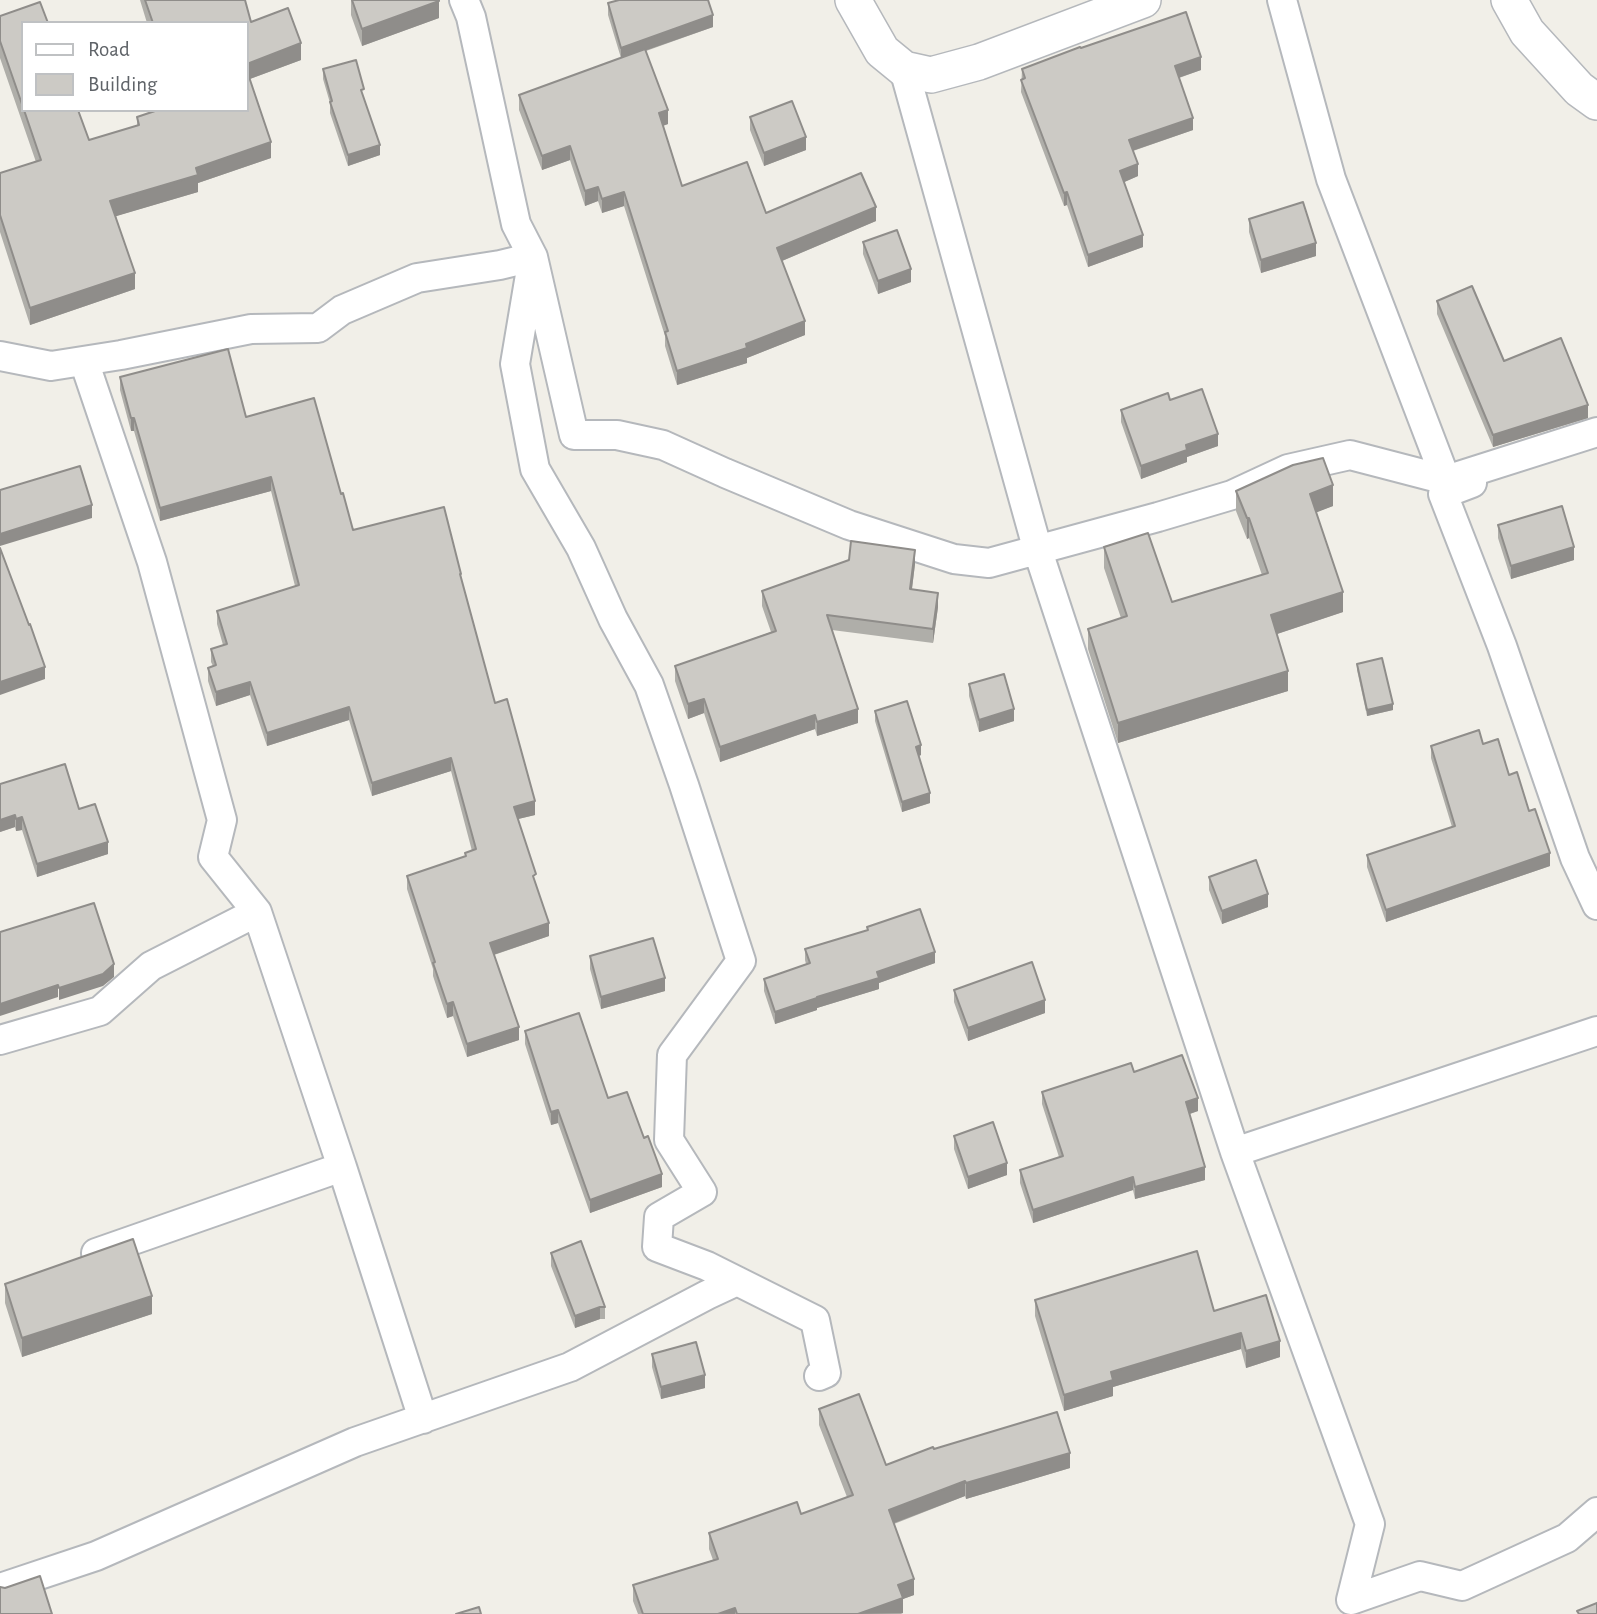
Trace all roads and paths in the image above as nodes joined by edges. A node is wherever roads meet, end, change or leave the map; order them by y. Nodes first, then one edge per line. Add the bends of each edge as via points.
1 (464, 0) edge
2 (853, 0) edge
3 (1143, 0) edge
4 (1282, 0) edge
5 (1509, 0) edge
6 (904, 69) junction
7 (1591, 91) edge
8 (533, 257) junction
9 (0, 356) edge
10 (84, 361) junction
11 (1597, 432) edge
12 (1446, 481) junction
13 (1038, 551) junction
14 (1597, 905) edge
15 (257, 912) junction
16 (1597, 1031) edge
17 (0, 1040) edge
18 (1235, 1153) junction
19 (342, 1167) junction
20 (77, 1260) edge
21 (737, 1281) junction
22 (819, 1376) dead end
23 (423, 1419) junction
24 (1597, 1512) edge
25 (0, 1588) edge

1 - 8 street via 516,224
2 - 6 street via 882,51
3 - 6 street via 931,75
4 - 12 street via 1331,179
5 - 7 street via 1527,32
6 - 13 street
8 - 10 street via 417,278 342,310 318,328 251,329
8 - 13 street via 574,435 617,435 663,445 849,524 954,559 989,563
8 - 21 street via 515,365 535,470 581,548 649,685 741,961 672,1055 669,1140 702,1192 659,1217 657,1247
9 - 10 street via 51,366
10 - 15 street via 152,562 222,820 213,857
11 - 12 street
11 - 14 street via 1443,494 1502,646 1575,858
12 - 13 street via 1350,455 1288,469 1232,495
13 - 18 street
15 - 17 street via 150,966 100,1011
15 - 19 street
16 - 18 street
18 - 24 street via 1370,1524 1350,1600 1420,1576 1462,1586 1567,1538
19 - 20 street
19 - 23 street
21 - 22 street via 815,1320 826,1373
21 - 23 street via 570,1367
23 - 25 street via 355,1442 96,1556

